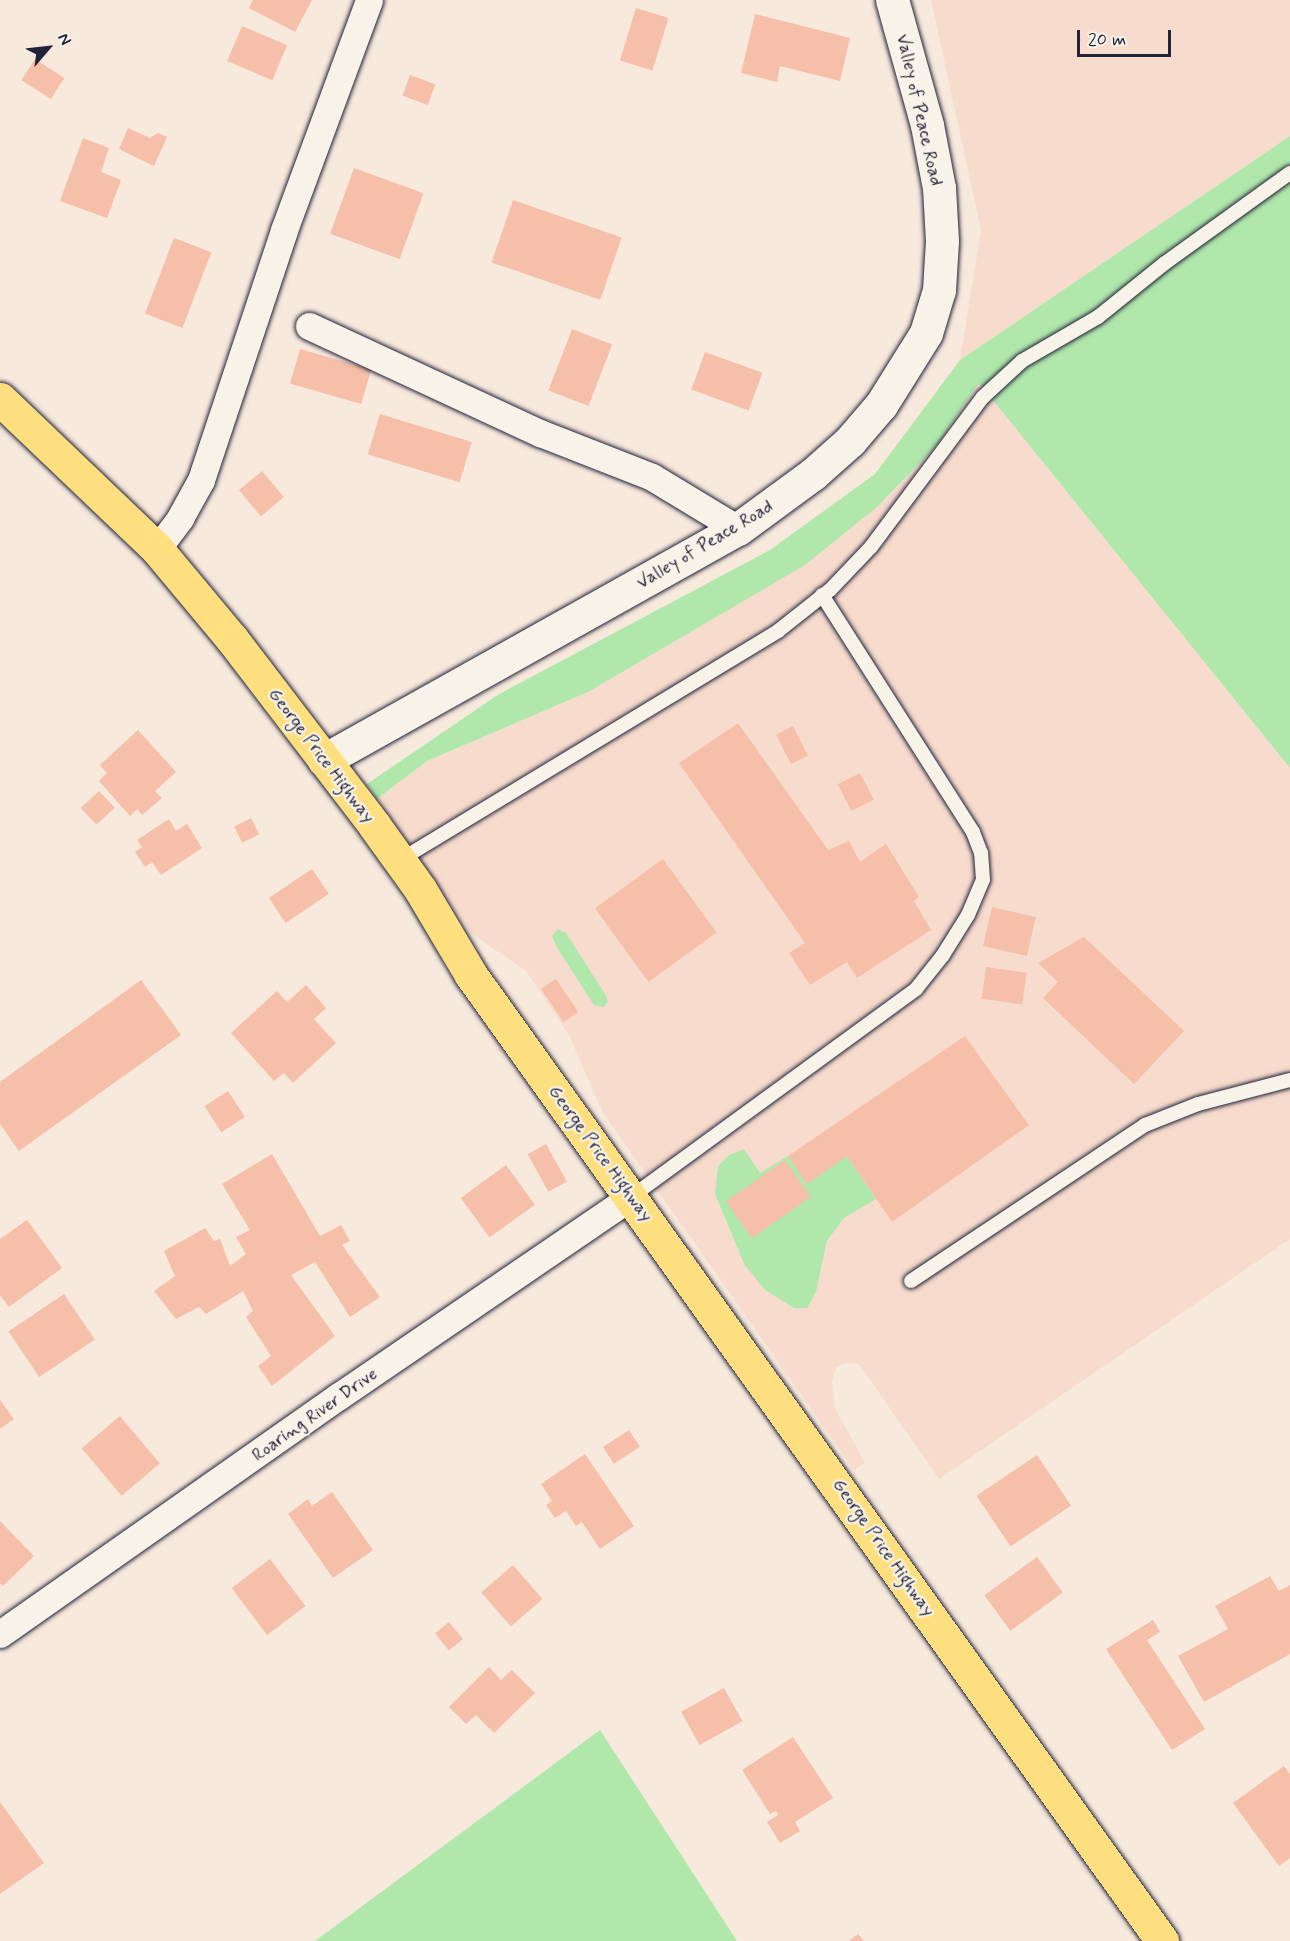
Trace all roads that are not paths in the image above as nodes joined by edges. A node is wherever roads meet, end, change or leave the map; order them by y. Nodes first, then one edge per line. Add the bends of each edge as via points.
1 (369, 0) edge
2 (892, 0) edge
3 (1290, 173) edge
4 (309, 326) dead end
5 (0, 399) edge
6 (738, 529) junction
7 (157, 549) junction
8 (822, 595) junction
9 (324, 760) junction
10 (400, 860) junction
11 (1290, 1080) edge
12 (631, 1197) junction
13 (911, 1281) dead end
14 (0, 1634) edge
15 (1161, 1941) edge

1 - 7 street via 284,230 201,480
2 - 6 street, Valley of Peace Road via 927,125 939,188 939,290 926,333 875,412 813,474
3 - 8 lane via 1098,317 1022,361 983,397 871,547
4 - 6 street via 540,433 652,477
5 - 7 highway, George Price Highway
6 - 9 street, Valley of Peace Road
7 - 9 highway, George Price Highway
8 - 10 lane via 778,631
8 - 12 lane via 973,832 981,854 983,880 950,945 916,989
9 - 10 highway, George Price Highway
10 - 12 highway, George Price Highway via 471,975
11 - 13 lane via 1198,1104 1145,1125
12 - 14 street, Roaring River Drive
12 - 15 highway, George Price Highway

